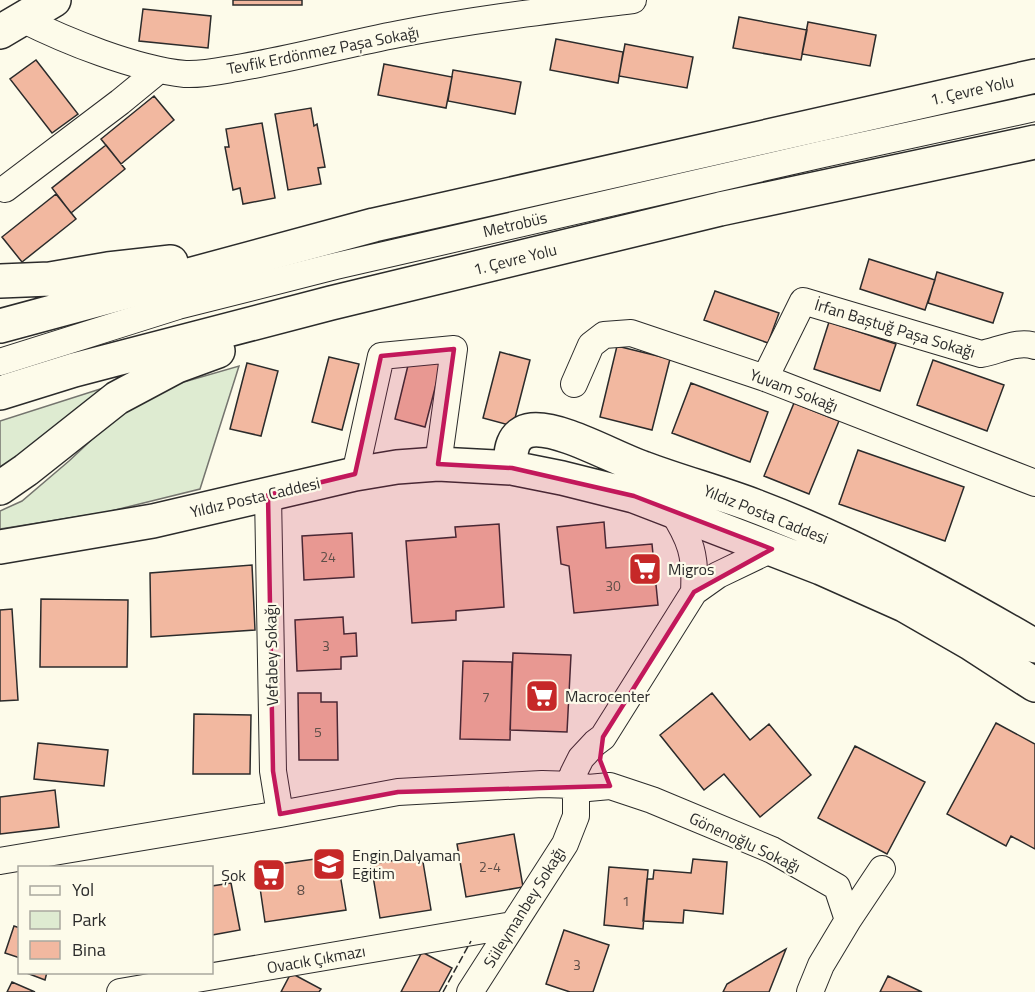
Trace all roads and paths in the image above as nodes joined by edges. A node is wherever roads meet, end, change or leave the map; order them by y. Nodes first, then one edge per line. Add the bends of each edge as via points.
1 (54, 0) edge
2 (624, 0) edge
3 (11, 25) edge
4 (159, 70) junction
5 (1035, 76) edge
6 (1035, 108) edge
7 (1035, 142) edge
8 (954, 160) junction
9 (1035, 162) edge
10 (5, 189) dead end
11 (274, 251) junction
12 (427, 280) junction
13 (0, 281) edge
14 (0, 326) edge
15 (1035, 346) edge
16 (0, 362) edge
17 (765, 378) junction
18 (574, 384) dead end
19 (0, 393) edge
20 (438, 464) junction
21 (512, 468) junction
22 (355, 474) junction
23 (1035, 483) edge
24 (0, 488) edge
25 (268, 495) junction
26 (671, 509) junction
27 (0, 547) edge
28 (772, 549) junction
29 (694, 592) junction
30 (1035, 646) edge
31 (1032, 681) edge
32 (603, 737) junction
33 (575, 784) junction
34 (610, 786) junction
35 (280, 814) junction
36 (0, 861) edge
37 (882, 868) dead end
38 (848, 920) junction
39 (513, 925) junction
40 (120, 992) edge
41 (470, 992) edge
42 (810, 992) edge

1 - 3 main road
2 - 4 street, Tevfik Erdönmez Paşa Sokağı via 398,34 204,74
3 - 4 street, Tevfik Erdönmez Paşa Sokağı via 46,31
4 - 10 street
5 - 11 main road, 1. Çevre Yolu
6 - 16 street, Metrobüs via 336,266 178,306
7 - 8 main road, 1. Çevre Yolu
8 - 9 main road
8 - 12 main road, 1. Çevre Yolu via 720,209
11 - 13 main road via 50,279
11 - 14 main road, 1. Çevre Yolu
12 - 19 main road, 1. Çevre Yolu via 204,335
12 - 24 main road via 177,366 117,398
15 - 17 street, İrfan Baştuğ Paşa Sokağı via 1011,346 981,354 803,301
17 - 18 street, Yuvam Sokağı via 631,333 604,335 591,345
17 - 23 street, Yuvam Sokağı
20 - 21 main road, Yıldız Posta Caddesi
20 - 22 main road, Yıldız Posta Caddesi
20 - 22 street via 454,349 381,356
21 - 26 main road, Yıldız Posta Caddesi via 623,493
21 - 30 main road, Yıldız Posta Caddesi via 513,441 524,433 546,430 567,437 755,506 845,545
22 - 25 main road, Yıldız Posta Caddesi
25 - 27 main road, Yıldız Posta Caddesi via 153,521
25 - 35 street, Vefabey Sokağı via 273,771
26 - 28 main road, Yıldız Posta Caddesi
26 - 29 street via 693,551
28 - 29 street, Süleymanbey Sokağı via 718,575
28 - 31 main road, Yıldız Posta Caddesi via 904,604
29 - 32 street, Süleymanbey Sokağı
32 - 33 street, Süleymanbey Sokağı via 581,758 573,774
32 - 34 street, Süleymanbey Sokağı via 600,760 603,777
33 - 34 street via 588,788
33 - 35 street via 398,792
33 - 39 street, Süleymanbey Sokağı via 576,816 565,844
34 - 38 street, Gönenoğlu Sokağı via 781,855 837,887
35 - 36 street
37 - 38 street
38 - 42 street
39 - 40 street, Ovacık Çıkmazı
39 - 41 street, Süleymanbey Sokağı

